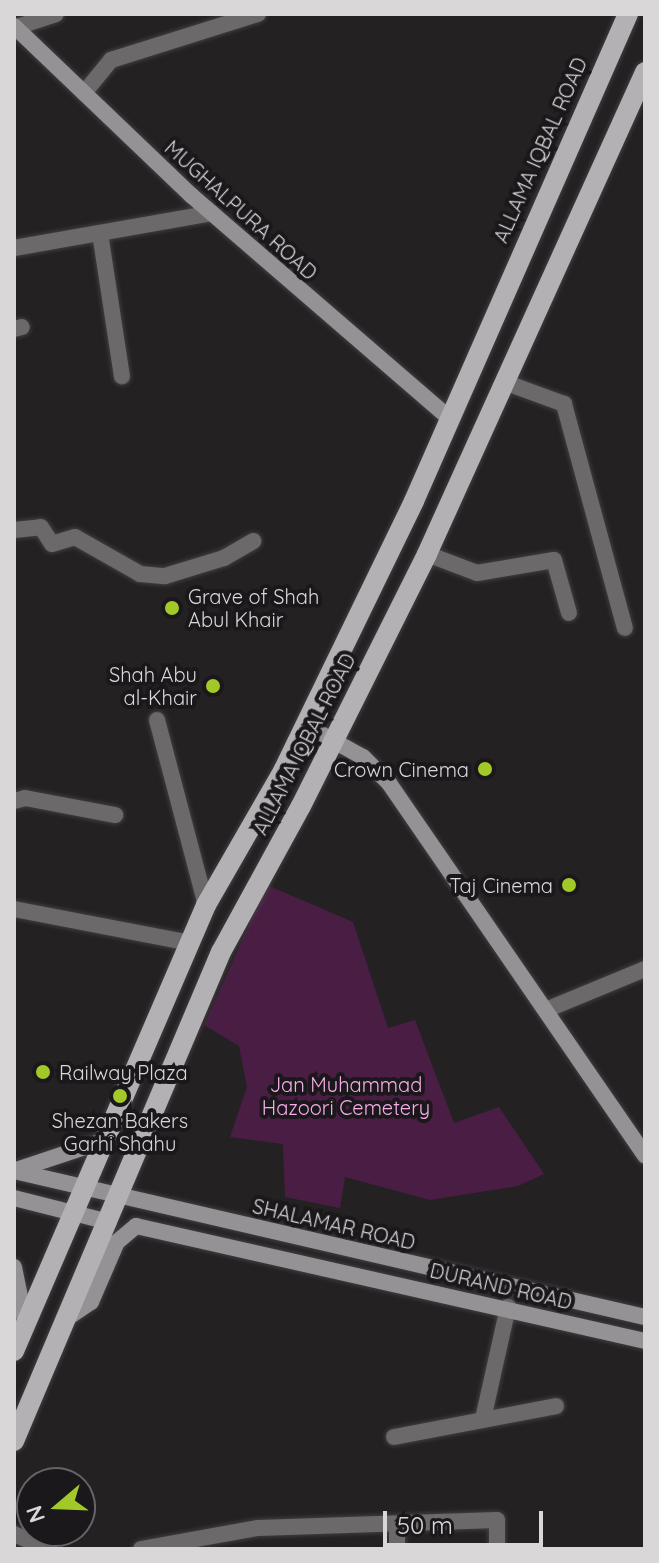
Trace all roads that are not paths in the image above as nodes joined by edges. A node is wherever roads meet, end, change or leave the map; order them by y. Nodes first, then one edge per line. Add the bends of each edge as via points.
1 (56, 14) edge
2 (258, 14) edge
3 (628, 14) edge
4 (14, 27) edge
5 (645, 72) edge
6 (84, 93) junction
7 (212, 213) junction
8 (100, 233) junction
9 (14, 248) edge
10 (122, 376) dead end
11 (504, 382) junction
12 (448, 417) junction
13 (14, 530) edge
14 (254, 541) dead end
15 (427, 554) junction
16 (569, 613) dead end
17 (625, 628) dead end
18 (157, 720) dead end
19 (305, 725) junction
20 (333, 741) junction
21 (14, 801) edge
22 (115, 815) dead end
23 (206, 905) junction
24 (14, 909) edge
25 (190, 943) junction
26 (645, 969) edge
27 (548, 1009) junction
28 (103, 1141) junction
29 (645, 1156) edge
30 (14, 1171) edge
31 (82, 1187) junction
32 (122, 1196) junction
33 (14, 1198) edge
34 (71, 1211) junction
35 (109, 1222) junction
36 (14, 1267) edge
37 (508, 1307) junction
38 (645, 1317) edge
39 (67, 1318) junction
40 (26, 1326) junction
41 (645, 1341) edge
42 (14, 1351) edge
43 (556, 1406) dead end
44 (483, 1419) junction
45 (394, 1437) dead end
46 (14, 1441) edge
47 (397, 1526) junction
48 (14, 1534) edge
49 (47, 1549) edge
50 (141, 1549) edge
51 (397, 1549) edge
52 (497, 1549) edge

1 - 4 street
2 - 6 street via 111,60
3 - 12 main road, ALLAMA IQBAL ROAD
4 - 6 main road, MUGHALPURA ROAD
5 - 11 main road, ALLAMA IQBAL ROAD
6 - 7 main road, MUGHALPURA ROAD
7 - 8 street
7 - 12 main road, MUGHALPURA ROAD
8 - 9 street
8 - 10 street
11 - 15 main road, ALLAMA IQBAL ROAD
11 - 17 street via 564,404
12 - 19 main road, ALLAMA IQBAL ROAD via 414,501
13 - 14 street via 41,527 48,543 75,537 140,574 165,576 224,558
15 - 16 street via 477,573 554,560
15 - 20 main road, ALLAMA IQBAL ROAD
18 - 23 street
19 - 20 main road
19 - 23 main road, ALLAMA IQBAL ROAD
20 - 27 main road via 363,757 389,783
20 - 32 main road, ALLAMA IQBAL ROAD via 221,952
21 - 22 street via 25,798
23 - 25 main road, ALLAMA IQBAL ROAD
24 - 25 street
25 - 28 main road, ALLAMA IQBAL ROAD
26 - 27 street
27 - 29 main road
28 - 30 main road
28 - 31 main road, ALLAMA IQBAL ROAD
30 - 31 main road, SHALAMAR ROAD
31 - 32 main road, SHALAMAR ROAD
31 - 34 main road, ALLAMA IQBAL ROAD
32 - 35 main road, ALLAMA IQBAL ROAD
32 - 38 main road, SHALAMAR ROAD
33 - 34 main road
34 - 35 main road
34 - 40 main road, ALLAMA IQBAL ROAD
35 - 39 main road, ALLAMA IQBAL ROAD
36 - 40 main road
37 - 39 main road, DURAND ROAD via 136,1226 117,1242 91,1302
37 - 41 main road, DURAND ROAD
37 - 44 street
39 - 46 main road, ALLAMA IQBAL ROAD
40 - 42 main road, ALLAMA IQBAL ROAD
43 - 44 street
44 - 45 street
47 - 50 street via 258,1528
47 - 51 street
47 - 52 street via 497,1520
48 - 49 street

